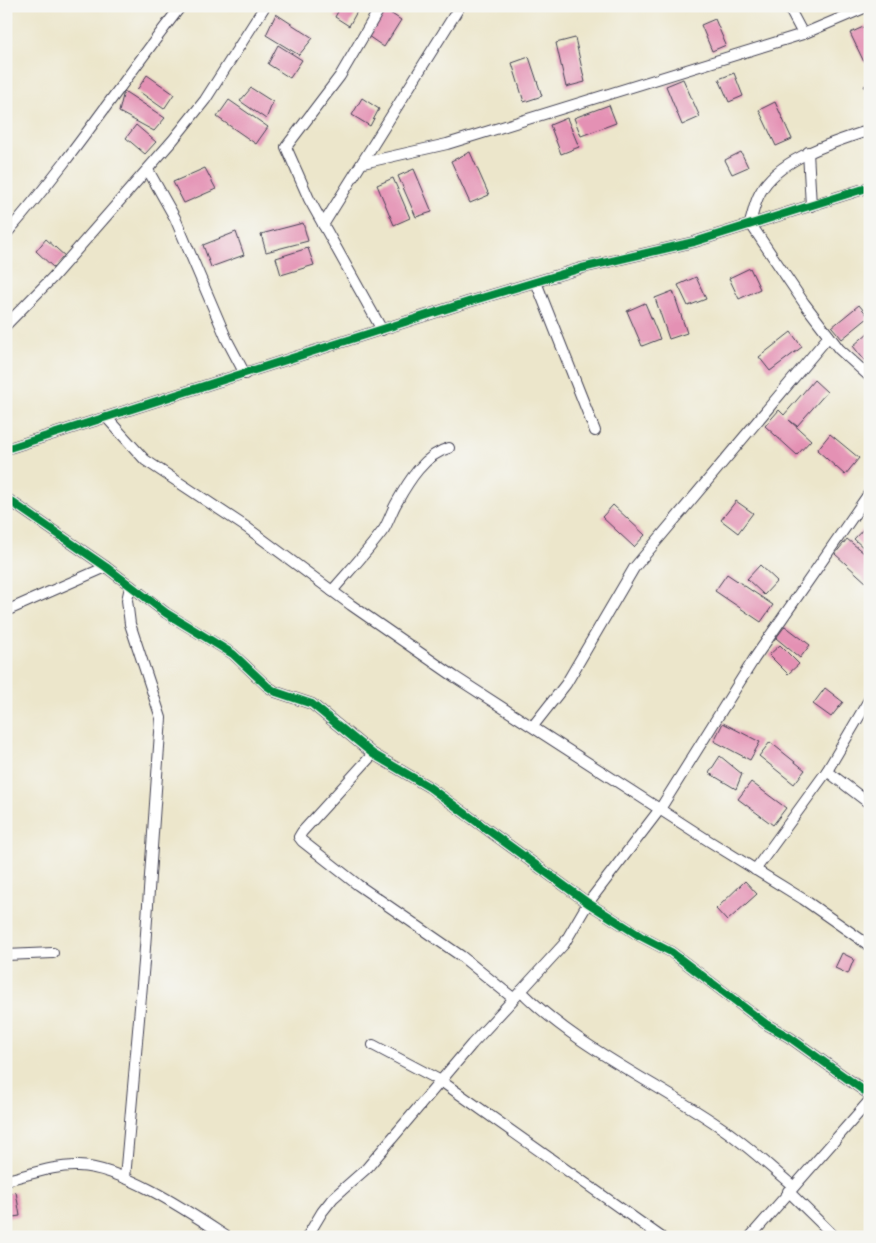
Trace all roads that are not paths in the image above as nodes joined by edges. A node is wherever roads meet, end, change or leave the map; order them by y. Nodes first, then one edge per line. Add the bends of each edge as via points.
1 (181, 6) edge
2 (265, 6) edge
3 (381, 6) edge
4 (460, 6) edge
5 (788, 6) edge
6 (869, 6) edge
7 (804, 34) junction
8 (870, 130) edge
9 (808, 152) junction
10 (363, 163) junction
11 (148, 170) junction
12 (870, 187) edge
13 (811, 206) junction
14 (750, 223) junction
15 (324, 225) junction
16 (6, 234) edge
17 (536, 282) junction
18 (6, 325) edge
19 (382, 330) junction
20 (829, 336) junction
21 (245, 374) junction
22 (870, 377) edge
23 (106, 416) junction
24 (595, 431) dead end
25 (449, 448) dead end
26 (6, 449) edge
27 (870, 492) edge
28 (6, 498) edge
29 (106, 567) junction
30 (130, 587) junction
31 (332, 591) junction
32 (6, 610) edge
33 (870, 698) edge
34 (533, 726) junction
35 (373, 754) junction
36 (827, 772) junction
37 (870, 804) edge
38 (660, 808) junction
39 (755, 870) junction
40 (588, 903) junction
41 (870, 946) edge
42 (53, 953) dead end
43 (6, 955) edge
44 (521, 991) junction
45 (513, 998) junction
46 (373, 1045) dead end
47 (441, 1081) junction
48 (870, 1096) edge
49 (870, 1100) edge
50 (125, 1178) junction
51 (6, 1180) edge
52 (791, 1189) junction
53 (227, 1237) edge
54 (307, 1237) edge
55 (661, 1237) edge
56 (750, 1237) edge
57 (835, 1237) edge

1 - 16 street via 74,153
2 - 11 street via 205,100
3 - 15 street via 340,76 286,148
4 - 10 street
5 - 7 street
6 - 7 street
7 - 10 street via 447,144
8 - 9 street
9 - 13 street
9 - 14 street via 766,184
10 - 15 street
11 - 18 street
11 - 21 street via 175,218 227,340
12 - 13 street
13 - 14 street
14 - 17 street via 694,242
14 - 20 street
15 - 19 street
17 - 19 street
17 - 24 street
19 - 21 street
20 - 22 street
20 - 34 street via 634,568 566,684
21 - 23 street
23 - 26 street
23 - 31 street via 145,460 246,527
25 - 31 street via 435,453 414,475 396,502 385,527
27 - 38 street via 754,660
28 - 29 street
29 - 30 street
29 - 32 street
30 - 35 street via 233,654 276,692 312,704
30 - 50 street via 127,600 130,624 161,718
31 - 34 street via 455,677
33 - 36 street
34 - 38 street
35 - 40 street via 429,786
35 - 45 street via 299,837 358,885 461,956
36 - 37 street
36 - 39 street
38 - 39 street
38 - 40 street
39 - 41 street
40 - 44 street via 564,944
40 - 48 street via 671,952 766,1024
42 - 43 street
44 - 45 street
44 - 52 street via 573,1036 720,1127
45 - 47 street
46 - 47 street
47 - 54 street via 367,1168 322,1212
47 - 55 street
49 - 52 street
50 - 51 street via 94,1167 77,1166
50 - 53 street
52 - 56 street
52 - 57 street

